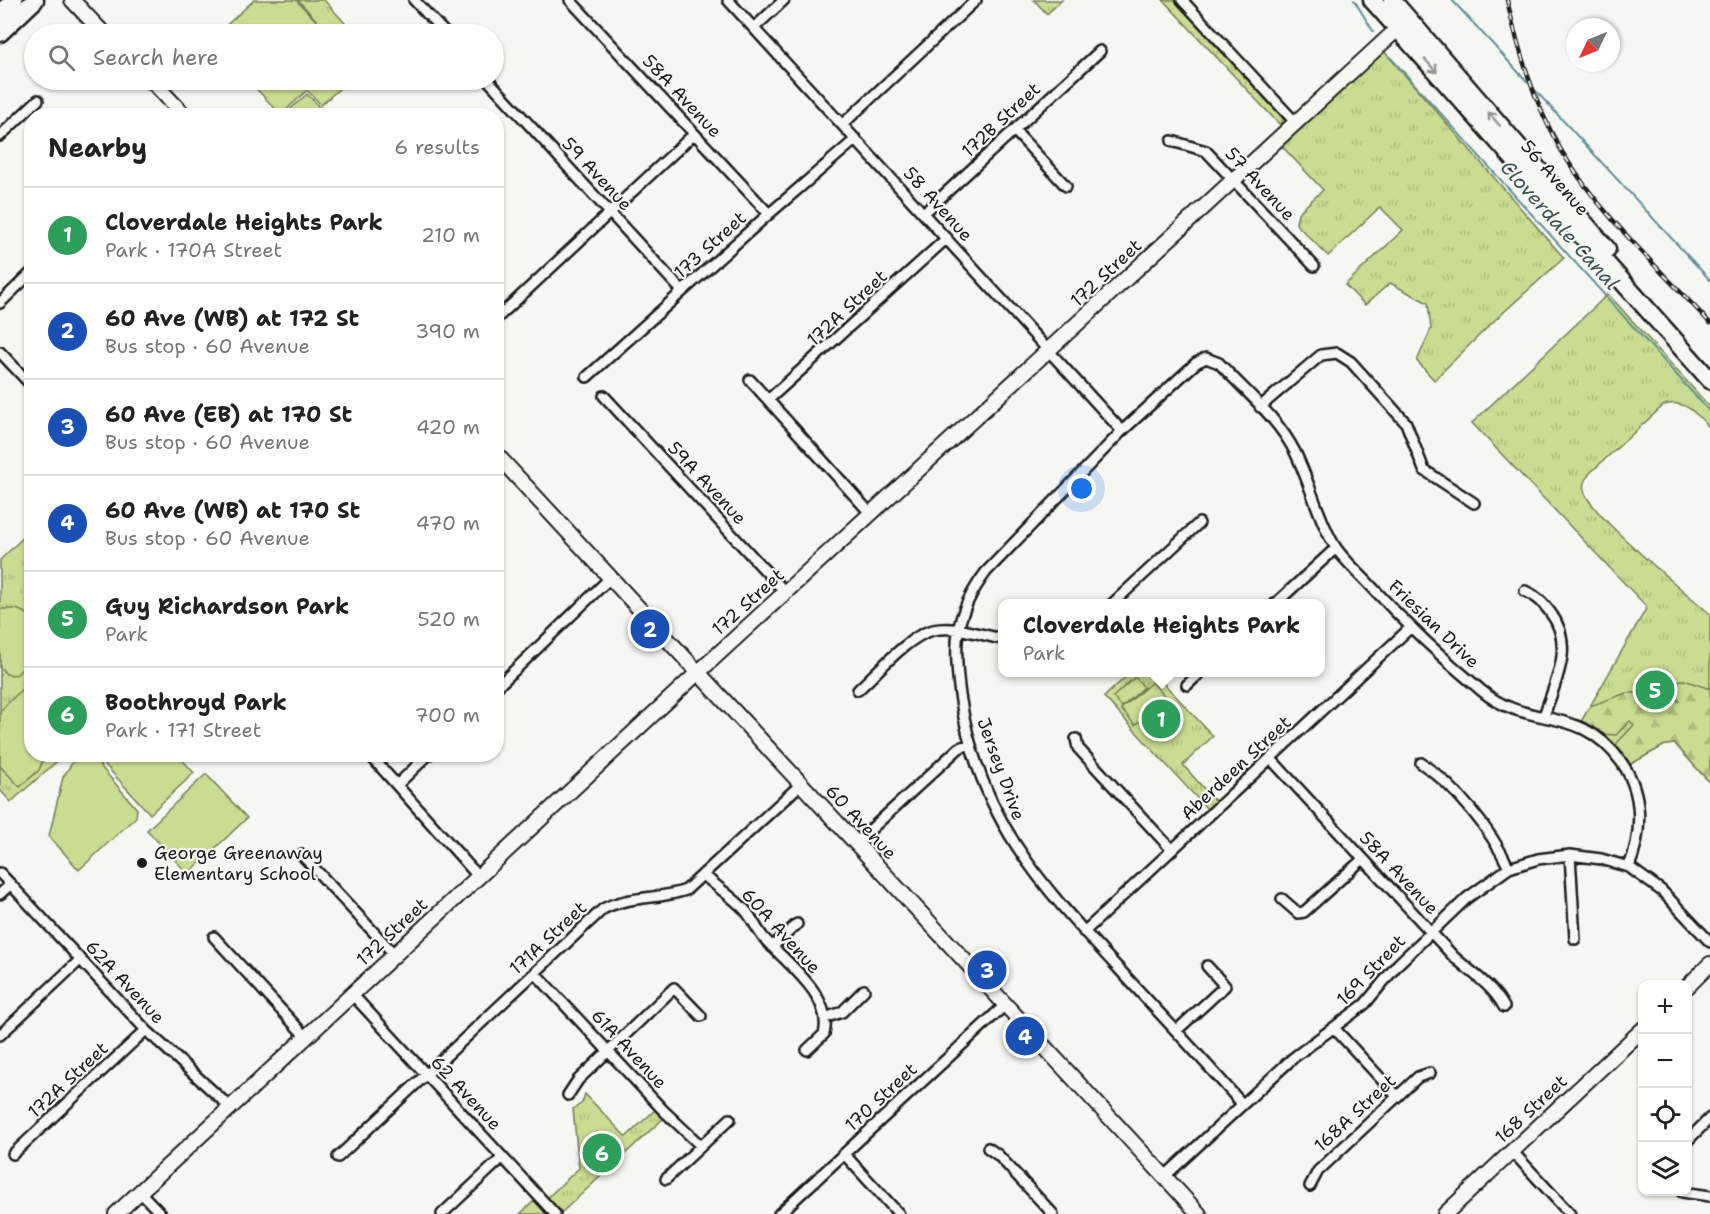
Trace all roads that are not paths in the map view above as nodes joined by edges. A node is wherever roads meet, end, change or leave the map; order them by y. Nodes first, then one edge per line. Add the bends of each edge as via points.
1 (14, 0) edge
2 (36, 0) edge
3 (72, 0) edge
4 (82, 0) edge
5 (570, 0) edge
6 (728, 0) edge
7 (784, 0) edge
8 (976, 0) edge
9 (1182, 0) edge
10 (1372, 0) edge
11 (1392, 0) edge
12 (421, 2) edge
13 (0, 13) edge
14 (95, 24) edge
15 (104, 24) edge
16 (438, 24) edge
17 (1403, 24) junction
18 (754, 28) junction
19 (0, 33) edge
20 (1100, 51) dead end
21 (160, 90) edge
22 (497, 90) edge
23 (38, 100) dead end
24 (30, 108) edge
25 (177, 108) edge
26 (24, 113) edge
27 (1295, 122) junction
28 (843, 124) junction
29 (1014, 130) junction
30 (694, 134) junction
31 (0, 136) edge
32 (856, 139) junction
33 (1172, 141) dead end
34 (1233, 180) junction
35 (1066, 186) dead end
36 (610, 213) junction
37 (924, 213) junction
38 (769, 214) junction
39 (946, 238) junction
40 (1314, 266) dead end
41 (24, 280) edge
42 (682, 291) junction
43 (0, 303) edge
44 (504, 312) edge
45 (1049, 351) junction
46 (0, 352) edge
47 (1212, 359) joint
48 (1710, 363) edge
49 (587, 377) dead end
50 (24, 378) edge
51 (750, 380) dead end
52 (1710, 380) edge
53 (604, 396) dead end
54 (768, 400) junction
55 (1260, 407) junction
56 (1122, 431) junction
57 (504, 463) edge
58 (1474, 503) dead end
59 (871, 514) junction
60 (1199, 523) dead end
61 (1336, 548) junction
62 (610, 577) junction
63 (1526, 591) dead end
64 (785, 592) junction
65 (1116, 599) edge
66 (1279, 599) edge
67 (1410, 628) junction
68 (956, 630) junction
69 (998, 638) edge
70 (699, 671) junction
71 (1195, 677) edge
72 (504, 680) edge
73 (1187, 685) dead end
74 (858, 690) dead end
75 (1544, 716) junction
76 (1076, 739) dead end
77 (970, 744) junction
78 (1271, 759) junction
79 (376, 762) edge
80 (421, 762) edge
81 (1421, 763) dead end
82 (801, 784) junction
83 (397, 785) junction
84 (856, 843) junction
85 (1172, 850) junction
86 (302, 855) dead end
87 (1570, 855) junction
88 (1363, 858) junction
89 (1629, 867) junction
90 (1509, 868) junction
91 (0, 873) edge
92 (704, 874) junction
93 (478, 876) junction
94 (11, 884) junction
95 (0, 894) edge
96 (1282, 899) dead end
97 (797, 924) dead end
98 (1084, 932) junction
99 (1432, 932) junction
100 (213, 938) dead end
101 (1575, 939) dead end
102 (1710, 942) edge
103 (772, 947) junction
104 (394, 954) junction
105 (81, 959) junction
106 (1710, 964) edge
107 (1207, 966) dead end
108 (536, 973) junction
109 (1692, 982) edge
110 (864, 990) dead end
111 (352, 994) junction
112 (1005, 1005) junction
113 (1504, 1007) dead end
114 (701, 1016) dead end
115 (825, 1018) junction
116 (1335, 1029) junction
117 (146, 1030) junction
118 (1176, 1031) junction
119 (1638, 1034) edge
120 (0, 1035) edge
121 (306, 1037) junction
122 (807, 1050) dead end
123 (607, 1051) junction
124 (1430, 1073) dead end
125 (427, 1075) junction
126 (568, 1095) dead end
127 (1397, 1096) junction
128 (1242, 1104) junction
129 (231, 1108) junction
130 (1710, 1118) edge
131 (730, 1119) dead end
132 (1692, 1136) edge
133 (701, 1146) junction
134 (988, 1148) dead end
135 (1512, 1151) junction
136 (13, 1154) dead end
137 (844, 1154) junction
138 (338, 1157) dead end
139 (503, 1157) junction
140 (1164, 1177) junction
141 (666, 1179) dead end
142 (1311, 1186) dead end
143 (140, 1192) junction
144 (1692, 1193) edge
145 (1710, 1196) edge
146 (116, 1214) edge
147 (161, 1214) edge
148 (442, 1214) edge
149 (555, 1214) edge
150 (779, 1214) edge
151 (899, 1214) edge
152 (1053, 1214) edge
153 (1199, 1214) edge
154 (1445, 1214) edge
155 (1570, 1214) edge

1 - 13 highway
2 - 19 highway
3 - 14 street
4 - 15 street
5 - 30 street, 58A Avenue
6 - 18 street, 58 Avenue
7 - 18 street
8 - 28 street
9 - 27 street
10 - 17 highway, 56 Avenue
11 - 17 highway, 56 Avenue
12 - 16 street
17 - 27 street, 172 Street
48 -> 17 highway, 56 Avenue
17 -> 52 highway, 56 Avenue
18 - 28 street, 58 Avenue
20 - 29 street, 172B Street
21 - 25 street
22 - 36 street, 59 Avenue
23 - 24 street
26 - 31 street
27 - 34 street, 172 Street
28 - 32 street, 58 Avenue
29 - 35 street
29 - 37 street, 172B Street
30 - 36 street
30 - 38 street, 58A Avenue
32 - 37 street, 58 Avenue
32 - 38 street, 173 Street
33 - 34 street, 57 Avenue via 1206,151
34 - 40 street, 57 Avenue
34 - 45 street, 172 Street
36 - 42 street, 59 Avenue
36 - 44 street
37 - 39 street, 58 Avenue
38 - 42 street, 173 Street
39 - 45 street, 58 Avenue
39 - 54 street, 172A Street
41 - 43 street
42 - 49 street, 173 Street
45 - 56 street, 58 Avenue
45 - 59 street, 172 Street
46 - 50 street
47 - 55 street, Friesian Drive
47 - 56 street, Jersey Drive via 1196,363
51 - 54 street
53 - 64 street, 59A Avenue
54 - 59 street
55 - 58 street via 1322,355 1337,353 1351,362 1401,416 1427,473
55 - 61 street, Friesian Drive via 1294,451
56 - 68 street, Jersey Drive via 986,572 968,596
57 - 62 street, 60 Avenue
59 - 64 street, 172 Street
60 - 65 street
61 - 66 street
61 - 67 street, Friesian Drive
62 - 70 street, 60 Avenue
62 - 72 street
63 - 75 street via 1541,600 1563,639 1562,667
64 - 70 street, 172 Street
67 - 75 street, Friesian Drive via 1498,703
67 - 78 street, Aberdeen Street
68 - 69 street
68 - 74 street via 933,630 912,640
68 - 77 street, Jersey Drive via 958,681
70 - 82 street, 60 Avenue
70 - 93 street, 172 Street
71 - 73 street
75 - 89 street, Friesian Drive via 1593,733 1624,766 1639,809
76 - 85 street via 1078,748
77 - 84 street via 959,748
77 - 98 street, Jersey Drive via 1001,822 1014,844 1049,894
78 - 85 street, Aberdeen Street
78 - 88 street, 58A Avenue
79 - 83 street
80 - 83 street
81 - 90 street via 1470,810
82 - 84 street, 60 Avenue
82 - 92 street, 171A Street
83 - 93 street
84 - 112 street, 60 Avenue
85 - 98 street, Aberdeen Street
86 - 104 street
87 - 89 street, 169 Street
87 - 90 street, 169 Street
87 - 101 street
88 - 96 street via 1304,912 1298,913
88 - 99 street, 58A Avenue
89 - 102 street via 1662,891
90 - 99 street, 169 Street via 1481,886
91 - 94 street, 62A Avenue
92 - 103 street, 60A Avenue via 745,910
92 - 108 street, 171A Street via 679,892 615,902 603,909
93 - 104 street, 172 Street
94 - 95 street
94 - 105 street, 62A Avenue
97 - 103 street
98 - 118 street, Jersey Drive
99 - 113 street, 58A Avenue
99 - 116 street, 169 Street via 1365,1004
100 - 121 street
103 - 115 street, 60A Avenue via 809,986
104 - 111 street, 172 Street
105 - 117 street, 62A Avenue
105 - 120 street
106 - 109 street
107 - 118 street via 1225,986
108 - 123 street, 61A Avenue
108 - 125 street, 171A Street
110 - 115 street via 842,1012
111 - 121 street, 172 Street
111 - 125 street, 62 Avenue
112 - 137 street, 170 Street
112 - 140 street, 60 Avenue
114 - 123 street via 674,988
115 - 122 street via 824,1034
116 - 127 street
116 - 128 street, 169 Street via 1293,1058
117 - 129 street, 62A Avenue
117 - 136 street, 172A Street
118 - 128 street, Jersey Drive
119 - 135 street, 168 Street
121 - 129 street, 172 Street
123 - 126 street
123 - 133 street, 61A Avenue
124 - 127 street, 168A Street via 1418,1077
125 - 138 street, 171A Street
125 - 139 street, 62 Avenue
127 - 142 street, 168A Street via 1318,1171
128 - 140 street, 169 Street
129 - 143 street, 172 Street
130 - 132 street
131 - 133 street
133 - 141 street
134 - 152 street
135 - 154 street, 168 Street
135 - 155 street
137 - 150 street, 170 Street
137 - 151 street
139 - 148 street
139 - 149 street, 62 Avenue
140 - 153 street, 60 Avenue
143 - 146 street, 172 Street
143 - 147 street
144 - 145 street

